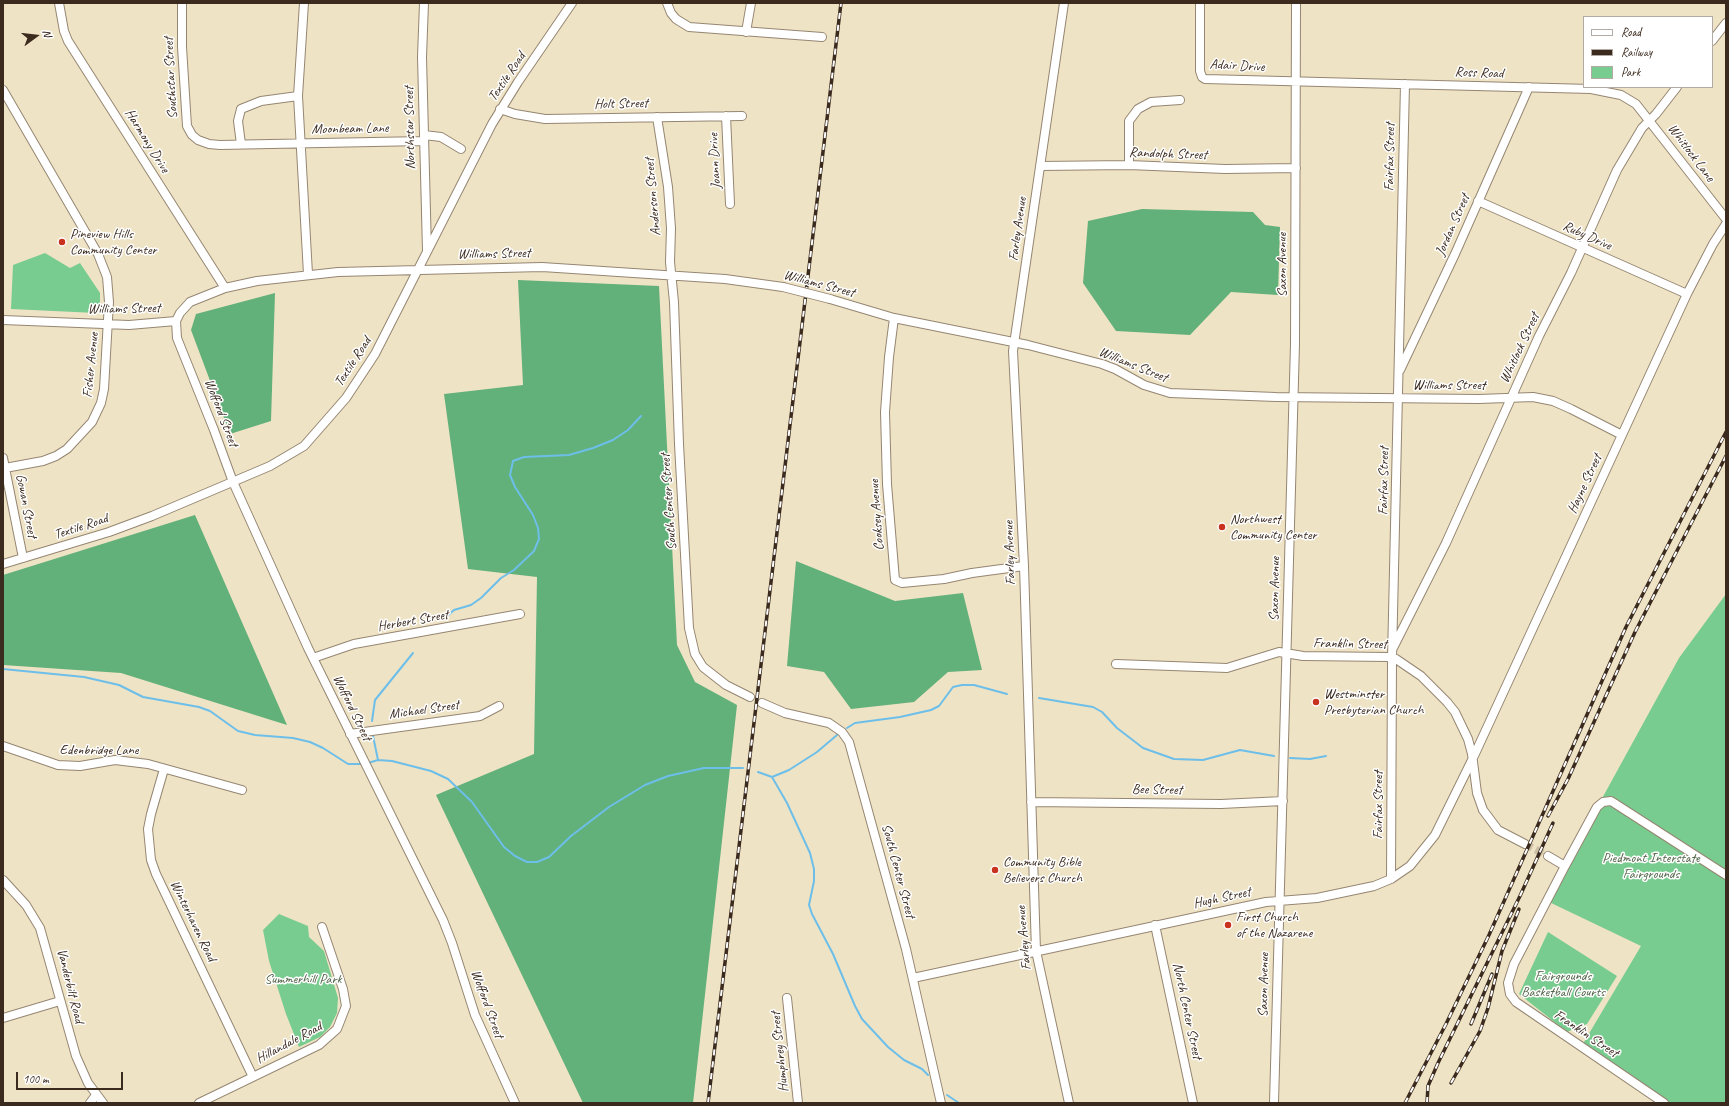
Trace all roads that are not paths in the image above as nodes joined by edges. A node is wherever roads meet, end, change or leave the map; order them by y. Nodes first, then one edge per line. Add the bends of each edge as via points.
1 (59, 3) edge
2 (182, 3) edge
3 (304, 3) edge
4 (424, 3) edge
5 (572, 3) edge
6 (667, 3) edge
7 (751, 3) edge
8 (1064, 3) edge
9 (1200, 3) edge
10 (1296, 3) edge
11 (1726, 23) edge
12 (746, 32) junction
13 (822, 37) dead end
14 (1713, 40) edge
15 (1297, 82) junction
16 (1405, 84) junction
17 (1529, 87) junction
18 (1676, 88) edge
19 (3, 90) edge
20 (298, 96) junction
21 (1180, 100) dead end
22 (500, 110) junction
23 (726, 116) junction
24 (742, 116) dead end
25 (657, 117) junction
26 (1649, 121) junction
27 (424, 138) junction
28 (301, 143) junction
29 (241, 144) junction
30 (461, 149) dead end
31 (1129, 165) junction
32 (1040, 166) junction
33 (1296, 168) junction
34 (1478, 201) junction
35 (730, 204) dead end
36 (1726, 219) edge
37 (1726, 224) edge
38 (1583, 248) junction
39 (427, 252) junction
40 (419, 269) junction
41 (308, 274) junction
42 (671, 276) junction
43 (225, 288) junction
44 (1687, 294) junction
45 (894, 318) junction
46 (3, 320) edge
47 (176, 321) junction
48 (108, 324) junction
49 (1014, 342) junction
50 (1399, 372) junction
51 (1293, 397) junction
52 (1399, 398) junction
53 (1512, 398) junction
54 (1622, 435) junction
55 (3, 458) edge
56 (5, 468) junction
57 (233, 482) junction
58 (23, 558) junction
59 (3, 564) edge
60 (1024, 566) junction
61 (520, 614) dead end
62 (1286, 654) junction
63 (1392, 654) junction
64 (313, 658) junction
65 (1116, 664) dead end
66 (750, 697) dead end
67 (762, 703) dead end
68 (499, 706) dead end
69 (350, 734) junction
70 (3, 746) edge
71 (1473, 758) junction
72 (164, 769) junction
73 (242, 790) dead end
74 (1283, 801) junction
75 (1031, 802) junction
76 (1525, 844) tunnel mouth
77 (1548, 856) tunnel mouth
78 (1565, 866) junction
79 (1726, 875) edge
80 (1391, 879) junction
81 (3, 880) edge
82 (1280, 901) junction
83 (1155, 925) junction
84 (322, 927) dead end
85 (1036, 952) junction
86 (913, 978) junction
87 (787, 998) dead end
88 (60, 1001) junction
89 (3, 1018) edge
90 (253, 1077) junction
91 (96, 1095) junction
92 (90, 1103) edge
93 (103, 1103) edge
94 (199, 1103) edge
95 (515, 1103) edge
96 (798, 1103) edge
97 (941, 1103) edge
98 (1069, 1103) edge
99 (1193, 1103) edge
100 (1274, 1103) edge
101 (1664, 1103) edge

1 - 43 street, Harmony Drive via 68,41
2 - 29 street, Southstar Street via 188,129 198,140 209,144
3 - 20 street
4 - 27 street, Northstar Street
5 - 22 street, Textile Road
6 - 12 street via 676,19 689,27
7 - 12 street
8 - 32 street, Farley Avenue
9 - 15 street, Adair Drive via 1202,77
10 - 15 street, Saxon Avenue
11 - 14 street
12 - 13 street
15 - 16 street, Ross Road
15 - 33 street, Saxon Avenue
16 - 17 street, Ross Road
16 - 50 street, Fairfax Street
17 - 26 street, Ross Road via 1613,92 1632,102
17 - 34 street, Jordan Street
18 - 26 street, Whitlock Street
19 - 48 street, Fisher Avenue via 103,265 109,290
20 - 28 street
20 - 29 street via 261,102 241,110 238,121
21 - 31 street via 1151,102 1138,109 1129,120
22 - 25 street, Holt Street via 545,119
22 - 39 street, Textile Road
23 - 24 street, Holt Street
23 - 25 street, Holt Street
23 - 35 street, Joann Drive
25 - 42 street, Anderson Street via 668,187
26 - 36 street, Whitlock Lane
26 - 38 street, Whitlock Street via 1642,128 1617,170
27 - 28 street, Moonbeam Lane
27 - 30 street, Moonbeam Lane via 441,137
27 - 39 street, Northstar Street
28 - 29 street, Southstar Street
28 - 41 street
31 - 32 street, Randolph Street
31 - 33 street, Randolph Street via 1225,169
32 - 49 street, Farley Avenue
33 - 51 street, Saxon Avenue
34 - 38 street, Ruby Drive
34 - 50 street, Jordan Street
37 - 44 street, Hayne Street
38 - 44 street, Ruby Drive
38 - 53 street, Whitlock Street via 1539,336
39 - 40 street, Textile Road
40 - 41 street, Williams Street
40 - 42 street, Williams Street via 542,267
40 - 57 street, Textile Road via 375,354 346,398 319,431 296,452
41 - 43 street, Williams Street
42 - 45 street, Williams Street, bridge via 726,279 783,287
42 - 66 street, South Center Street via 675,310 679,444 691,641 695,654 708,673
43 - 47 street, Williams Street via 190,302
44 - 54 street, Hayne Street
45 - 49 street, Williams Street
45 - 60 street, Cooksey Avenue via 885,412 887,484 895,580 902,583 944,579
46 - 48 street, Williams Street
47 - 48 street, Williams Street
47 - 57 street, Wofford Street via 177,338
48 - 56 street, Fisher Avenue via 104,389 92,422 66,450 56,456 44,461
49 - 51 street, Williams Street via 1108,366 1144,385 1170,393
49 - 60 street, Farley Avenue
50 - 52 street, Fairfax Street
51 - 52 street, Williams Street
51 - 62 street, Saxon Avenue
52 - 53 street, Williams Street
52 - 63 street, Fairfax Street
53 - 54 street, Williams Street via 1533,397 1553,402
53 - 63 street, Whitlock Street
54 - 71 street, Hayne Street
55 - 56 street, Gowan Street
56 - 58 street, Gowan Street
57 - 58 street, Textile Road via 109,532
57 - 64 street, Wofford Street
58 - 59 street, Textile Road
60 - 75 street, Farley Avenue
61 - 64 street, Herbert Street via 354,644
62 - 63 street, Franklin Street via 1347,658
62 - 65 street, Franklin Street via 1277,653 1226,668
62 - 74 street, Saxon Avenue
63 - 71 street, Franklin Street via 1421,676 1447,702 1462,725
63 - 80 street, Fairfax Street
64 - 69 street, Wofford Street
67 - 86 street, South Center Street via 785,713 829,723 842,732 849,742
68 - 69 street, Michael Street via 480,716
69 - 95 street, Wofford Street via 443,920 475,1015
70 - 72 street, Edenbridge Lane via 58,765 80,766 115,760 132,761
71 - 76 street, Franklin Street via 1477,793 1486,816 1498,830
71 - 80 street, Hugh Street via 1436,835 1410,866
72 - 73 street, Edenbridge Lane
72 - 90 street, Winterhaven Road via 148,829 151,860
74 - 75 street, Bee Street via 1221,804
74 - 82 street, Saxon Avenue
75 - 85 street, Farley Avenue
77 - 78 street
78 - 79 street, Franklin Street via 1597,807 1603,802 1611,801
78 - 101 street, Franklin Street via 1514,964 1508,983 1510,994 1516,1002
80 - 82 street, Hugh Street via 1374,886 1317,898
81 - 88 street, Vanderbilt Road via 26,905 40,928
82 - 83 street, Hugh Street
82 - 100 street, Saxon Avenue
83 - 85 street, Hugh Street
83 - 99 street, North Center Street
84 - 90 street, Hillandale Road via 343,989 346,1006 342,1022 322,1043
85 - 86 street, Hugh Street
85 - 98 street, Farley Avenue
86 - 97 street, South Center Street
87 - 96 street, Humphrey Street
88 - 89 street
88 - 91 street, Vanderbilt Road via 76,1056
90 - 94 street, Hillandale Road
91 - 92 street
91 - 93 street, Vanderbilt Road

